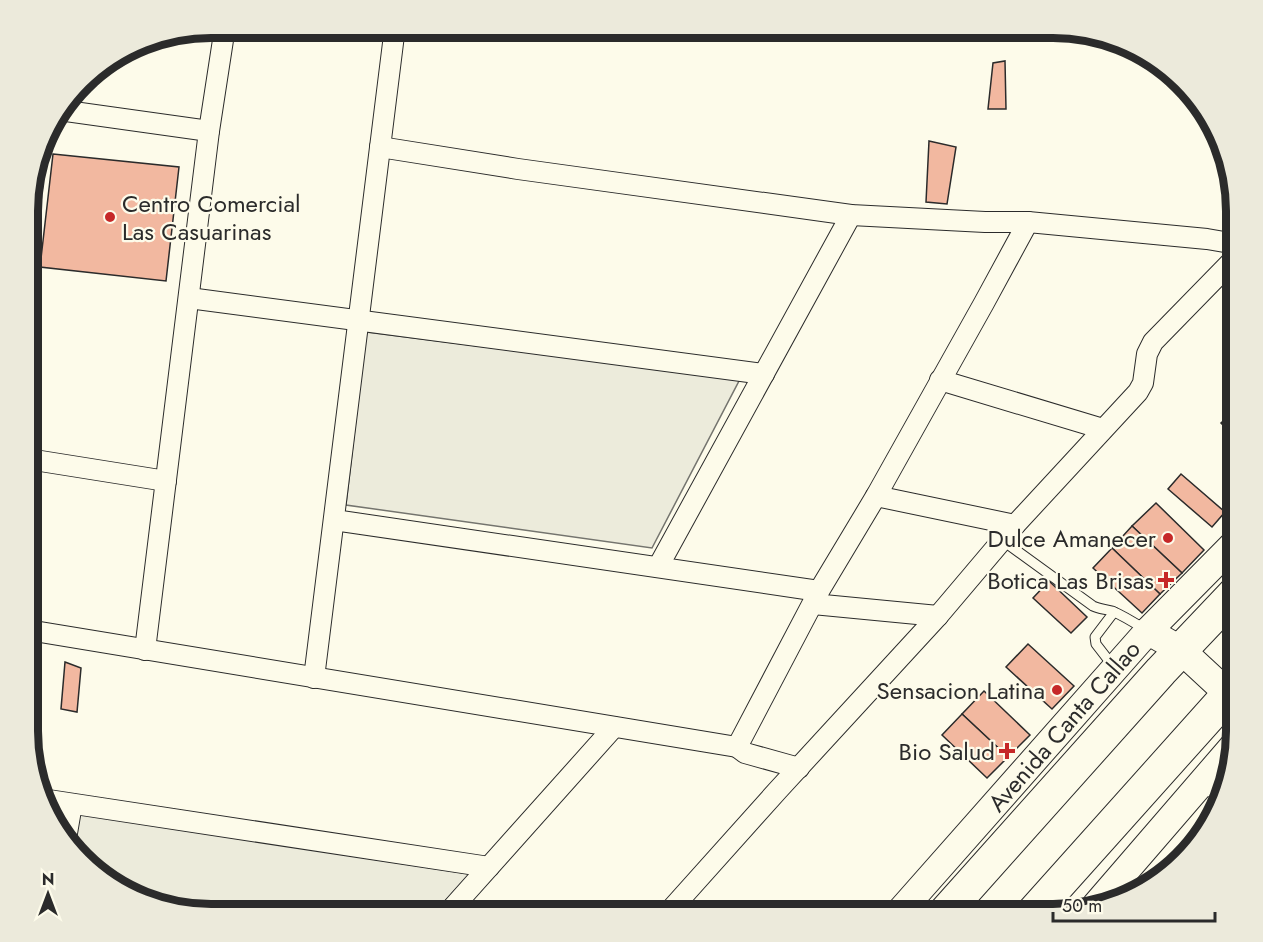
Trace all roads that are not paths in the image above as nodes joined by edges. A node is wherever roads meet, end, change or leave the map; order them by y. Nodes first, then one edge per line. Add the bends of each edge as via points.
1 (223, 38) edge
2 (394, 38) edge
3 (70, 112) edge
4 (209, 131) junction
5 (380, 147) junction
6 (851, 214) junction
7 (1028, 222) junction
8 (1226, 242) edge
9 (1226, 267) edge
10 (189, 298) junction
11 (359, 321) junction
12 (764, 374) junction
13 (940, 380) junction
14 (1102, 429) junction
15 (38, 461) edge
16 (166, 481) junction
17 (876, 496) junction
18 (334, 520) junction
19 (1015, 525) junction
20 (1002, 540) junction
21 (1225, 553) edge
22 (657, 567) junction
23 (1195, 584) junction
24 (1225, 592) edge
25 (816, 597) junction
26 (1225, 604) edge
27 (1114, 612) junction
28 (938, 616) junction
29 (1148, 631) junction
30 (38, 632) edge
31 (145, 650) junction
32 (1180, 650) junction
33 (1115, 668) junction
34 (314, 678) junction
35 (1225, 687) edge
36 (1225, 703) edge
37 (614, 726) junction
38 (737, 747) junction
39 (1223, 757) edge
40 (799, 768) junction
41 (1196, 789) junction
42 (1214, 793) edge
43 (52, 801) edge
44 (72, 804) junction
45 (68, 828) edge
46 (489, 867) junction
47 (1102, 897) edge
48 (456, 904) edge
49 (676, 904) edge
50 (907, 904) edge
51 (953, 904) edge
52 (1041, 904) edge

1 - 4 street
2 - 5 street
3 - 4 street
4 - 10 street
5 - 6 street
5 - 11 street
6 - 7 street
6 - 12 street
7 - 8 street
7 - 13 street
9 - 14 street via 1154,342 1138,392
10 - 11 street
10 - 16 street
11 - 12 street
11 - 18 street
12 - 22 street
13 - 14 street
13 - 17 street
14 - 19 street
15 - 16 street
16 - 31 street
17 - 19 street
17 - 25 street
18 - 22 street
18 - 34 street
19 - 20 street
20 - 27 lane via 1093,606
20 - 28 street
21 - 23 main road, Avenida Canta Callao
22 - 25 street
23 - 24 main road
23 - 29 main road, Avenida Canta Callao
25 - 28 street
25 - 38 street
26 - 32 highway, Avenida Canta Callao
27 - 29 lane
27 - 33 lane via 1095,637
28 - 40 street
29 - 32 main road
29 - 33 main road, Avenida Canta Callao
30 - 31 street
31 - 34 street
32 - 35 main road
32 - 51 highway, Avenida Canta Callao
33 - 50 main road, Avenida Canta Callao
34 - 37 street
36 - 52 highway
37 - 38 street
37 - 46 street
38 - 40 street via 745,753
39 - 41 main road
40 - 49 street
41 - 42 lane
41 - 47 main road
43 - 44 street
44 - 45 street
44 - 46 street
46 - 48 street

